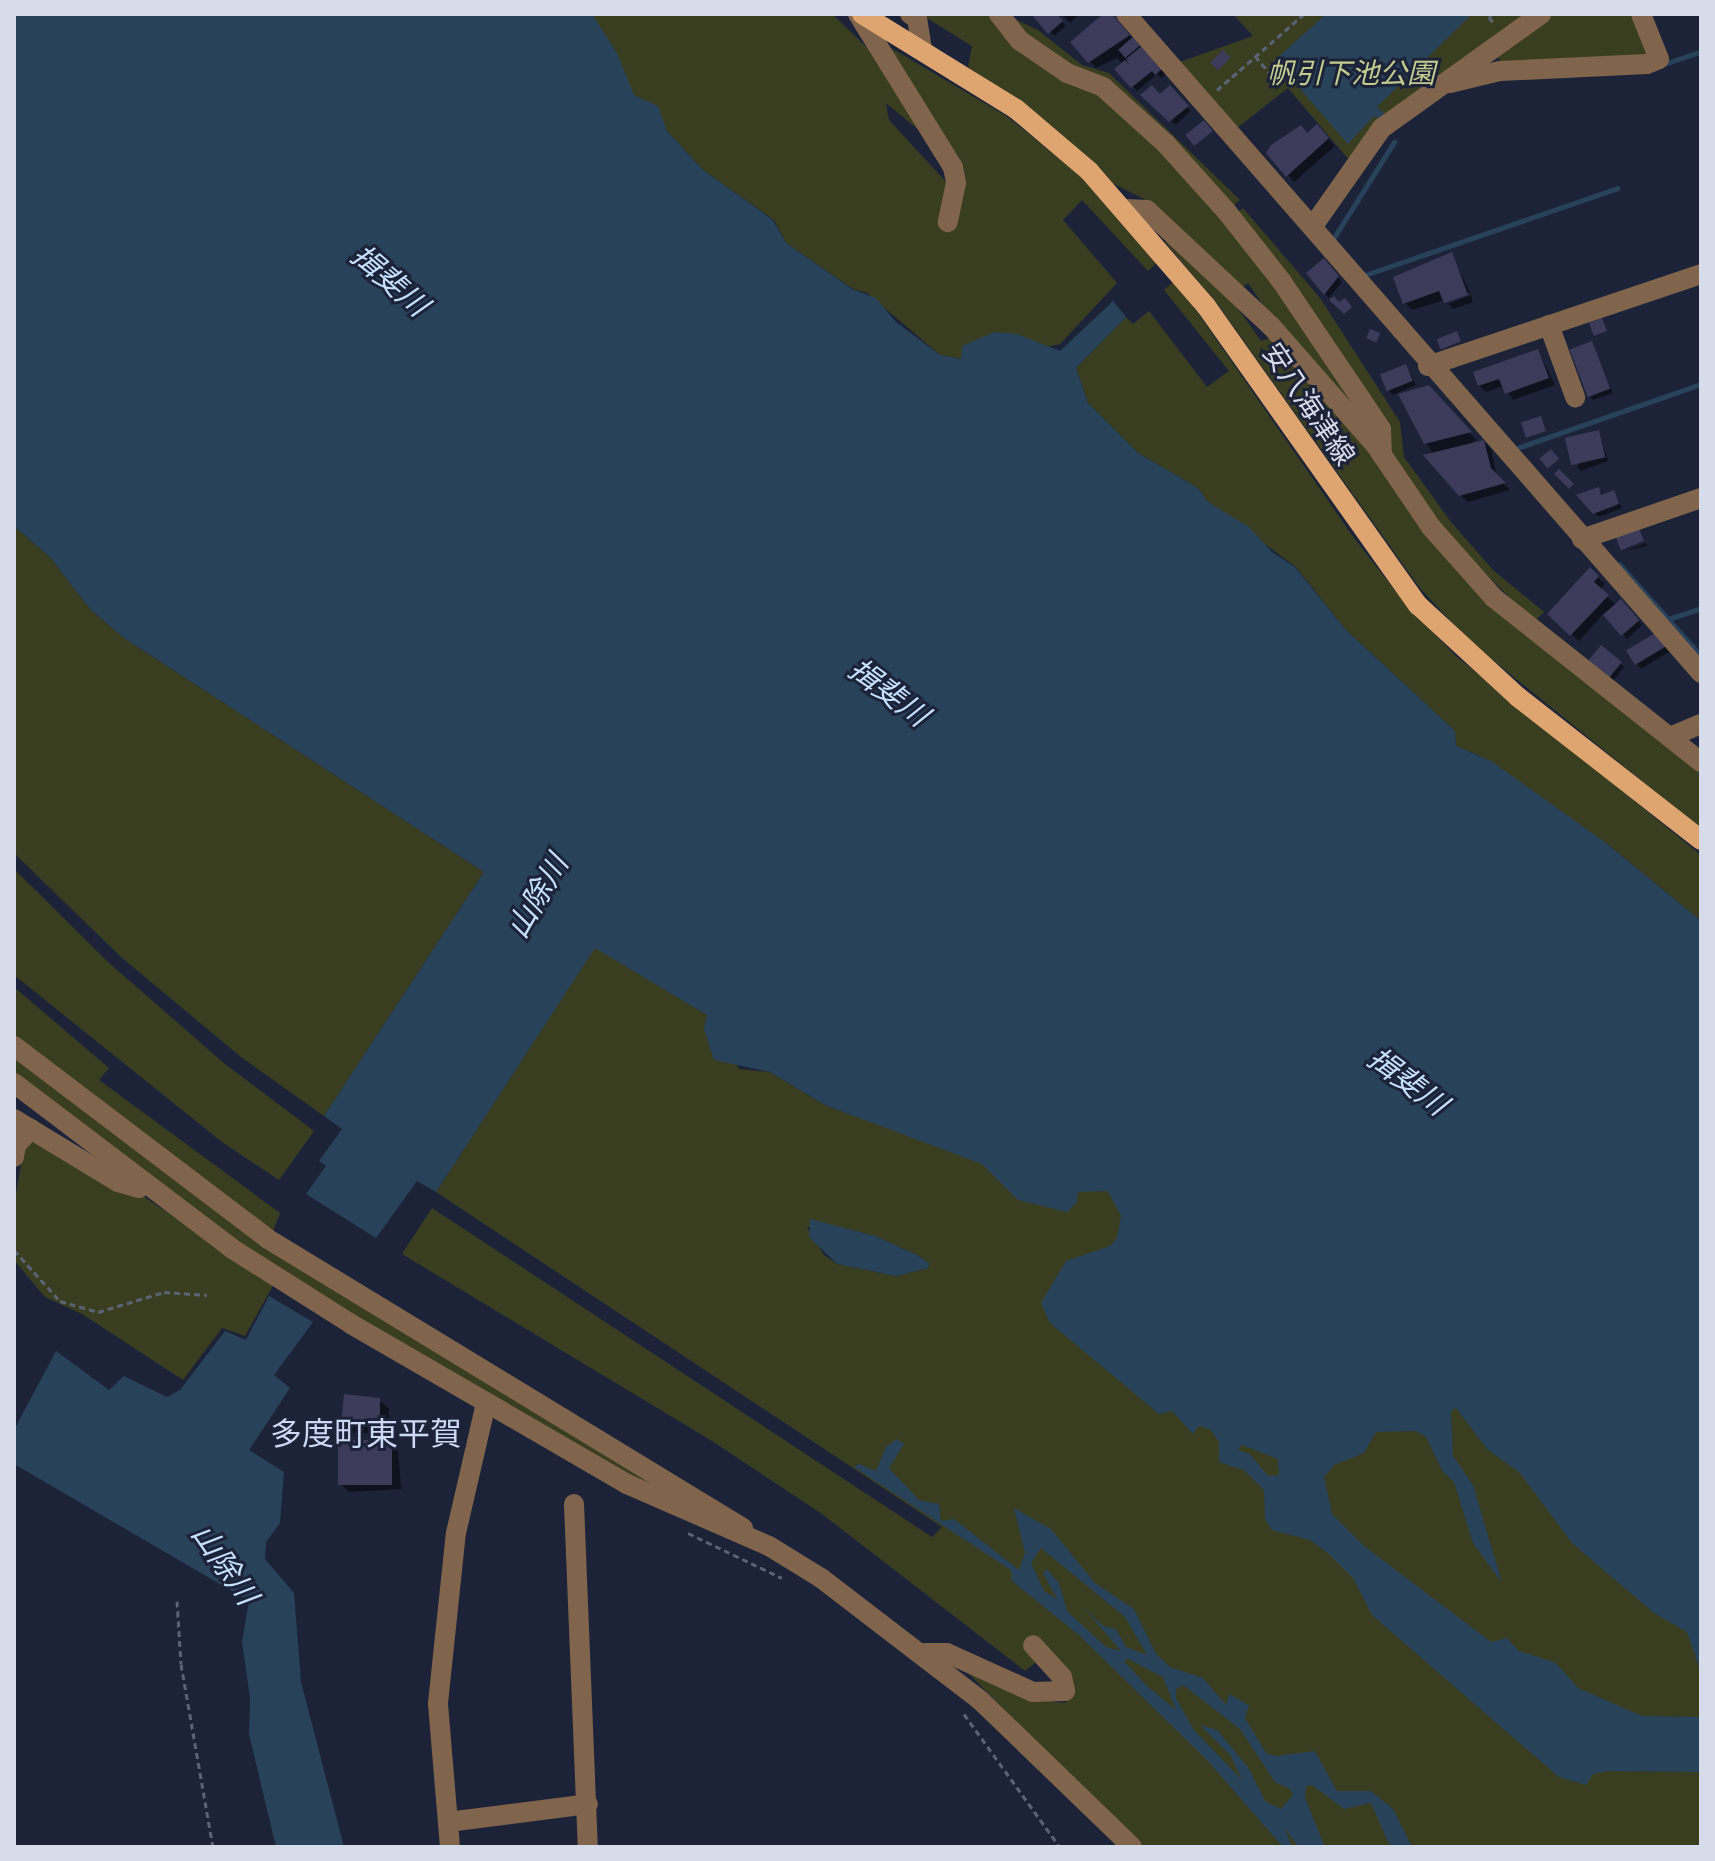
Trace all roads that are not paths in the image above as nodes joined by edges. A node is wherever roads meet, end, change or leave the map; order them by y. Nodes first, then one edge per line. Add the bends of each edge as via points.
1 (860, 14) edge
2 (910, 14) edge
3 (999, 14) edge
4 (1126, 14) edge
5 (1541, 14) edge
6 (1641, 14) edge
7 (922, 48) junction
8 (1438, 86) junction
9 (1126, 209) junction
10 (948, 222) dead end
11 (1313, 226) junction
12 (1701, 274) edge
13 (1549, 325) junction
14 (1428, 366) junction
15 (1575, 397) dead end
16 (1382, 455) junction
17 (1701, 498) edge
18 (1582, 539) junction
19 (1701, 673) edge
20 (1701, 724) edge
21 (1670, 737) junction
22 (1701, 762) edge
23 (1701, 840) edge
24 (14, 1046) edge
25 (14, 1083) edge
26 (14, 1110) edge
27 (22, 1124) edge
28 (14, 1157) edge
29 (154, 1193) junction
30 (486, 1403) junction
31 (574, 1504) dead end
32 (769, 1546) junction
33 (1033, 1645) dead end
34 (925, 1653) junction
35 (588, 1804) junction
36 (448, 1822) junction
37 (450, 1847) edge
38 (588, 1847) edge
39 (1132, 1847) edge

1 - 7 main road, 安八海津線
1 - 10 street via 953,167 956,183
2 - 7 street via 917,18
3 - 16 street via 1031,49 1067,73 1103,87 1166,144 1227,212 1282,282 1381,429
4 - 11 street
5 - 8 street
6 - 8 street via 1659,59 1647,64 1500,71
7 - 9 main road, 安八海津線 via 1016,109
8 - 11 street via 1382,128
9 - 16 street via 1147,210 1233,289
9 - 23 main road, 安八海津線 via 1206,306 1418,605 1495,677
11 - 14 street
12 - 13 street
13 - 14 street
13 - 15 street
14 - 18 street
16 - 21 street via 1431,527 1494,598
17 - 18 street
18 - 19 street
20 - 21 street
21 - 22 street
24 - 32 street via 268,1239 699,1497
25 - 29 street
26 - 27 street
27 - 28 street
27 - 29 street via 118,1182
29 - 30 street via 351,1324
30 - 32 street via 627,1484
30 - 36 street via 456,1533 438,1703
31 - 35 street
32 - 34 street
33 - 34 street via 1062,1677 1065,1691 1033,1692 947,1653
34 - 39 street via 1033,1746
35 - 36 street
35 - 38 street
36 - 37 street

